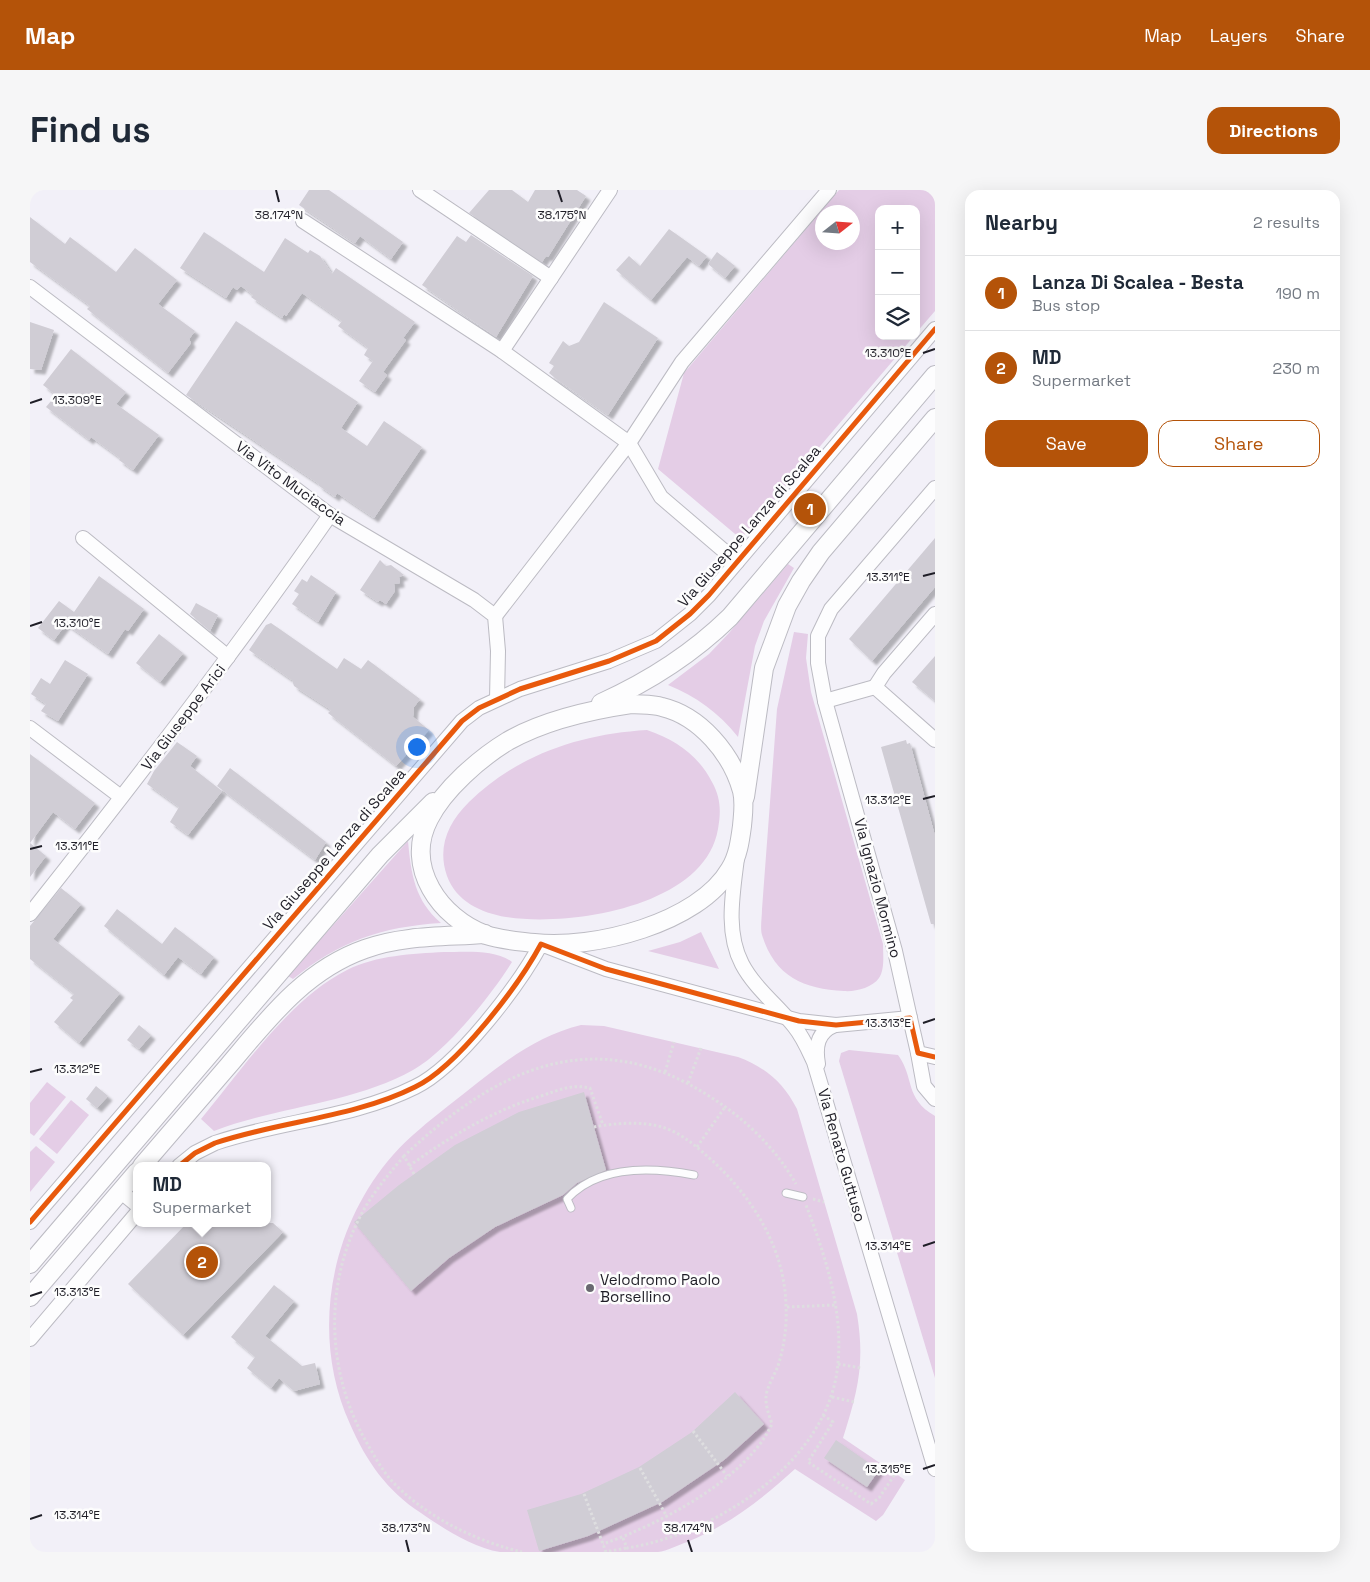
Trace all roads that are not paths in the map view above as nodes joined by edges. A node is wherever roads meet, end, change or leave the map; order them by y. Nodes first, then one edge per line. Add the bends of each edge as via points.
1 (420, 190) edge
2 (610, 190) edge
3 (829, 190) edge
4 (303, 221) dead end
5 (551, 278) junction
6 (30, 287) edge
7 (935, 329) edge
8 (502, 351) junction
9 (935, 375) edge
10 (935, 418) edge
11 (629, 443) junction
12 (935, 488) edge
13 (330, 515) junction
14 (83, 538) dead end
15 (737, 562) junction
16 (935, 614) edge
17 (495, 616) junction
18 (228, 657) junction
19 (875, 687) junction
20 (497, 698) junction
21 (825, 701) junction
22 (561, 719) junction
23 (30, 728) edge
24 (935, 740) edge
25 (469, 770) junction
26 (121, 797) junction
27 (744, 807) junction
28 (738, 850) junction
29 (32, 909) edge
30 (486, 934) junction
31 (541, 944) junction
32 (787, 1018) junction
33 (910, 1018) junction
34 (836, 1025) junction
35 (918, 1053) junction
36 (935, 1057) edge
37 (822, 1085) junction
38 (935, 1100) edge
39 (145, 1162) edge
40 (184, 1162) edge
41 (694, 1175) dead end
42 (133, 1176) edge
43 (120, 1191) junction
44 (786, 1193) dead end
45 (803, 1197) road end
46 (133, 1202) edge
47 (571, 1208) dead end
48 (133, 1218) edge
49 (30, 1222) edge
50 (30, 1264) edge
51 (30, 1297) edge
52 (30, 1339) edge
53 (935, 1470) edge

1 - 5 street
2 - 5 street
3 - 11 street via 682,362
4 - 8 street
5 - 8 street
6 - 13 street, Via Vito Muciaccia
7 - 15 street, Via Giuseppe Lanza di Scalea
8 - 11 street
9 - 22 street via 746,598 704,642 647,681
10 - 27 street via 821,552 787,606 764,668
11 - 15 street via 661,497
11 - 17 street
12 - 21 street via 830,609 818,636 818,663
13 - 17 street, Via Vito Muciaccia via 474,600
13 - 18 street, Via Giuseppe Arici
14 - 18 street
15 - 20 street, Via Giuseppe Lanza di Scalea via 690,614 656,641 609,661
16 - 19 street
17 - 20 street
18 - 26 street, Via Giuseppe Arici
19 - 21 street
19 - 24 street
20 - 49 street, Via Giuseppe Lanza di Scalea via 468,716 449,734
21 - 33 street, Via Ignazio Mormino via 893,941
22 - 25 street via 509,741
22 - 27 street via 631,704 650,704 676,712 700,728 726,755 735,773
23 - 26 street
25 - 30 street via 430,817 424,829 421,853 426,881 440,905 457,920
25 - 50 street via 380,855
26 - 29 street, Via Giuseppe Arici
27 - 28 street
28 - 31 street via 732,867 713,891 680,914 620,934
28 - 32 street, Via Renato Guttuso via 731,913 736,951 754,981
30 - 31 street
30 - 39 street via 389,942 365,948 323,969 269,1016
31 - 32 street via 606,969
31 - 40 street via 526,972 499,1007 430,1079 375,1103 215,1143
32 - 34 street
32 - 37 street, Via Renato Guttuso via 805,1042
33 - 34 street
33 - 35 street, Via Ignazio Mormino
34 - 37 street via 821,1034 817,1044
35 - 36 street
35 - 38 street, Via Ignazio Mormino via 924,1086
37 - 53 street, Via Renato Guttuso
41 - 47 lane via 648,1169 600,1178 578,1186 567,1199
42 - 43 street
43 - 46 street
43 - 51 street
44 - 45 lane
48 - 52 street

